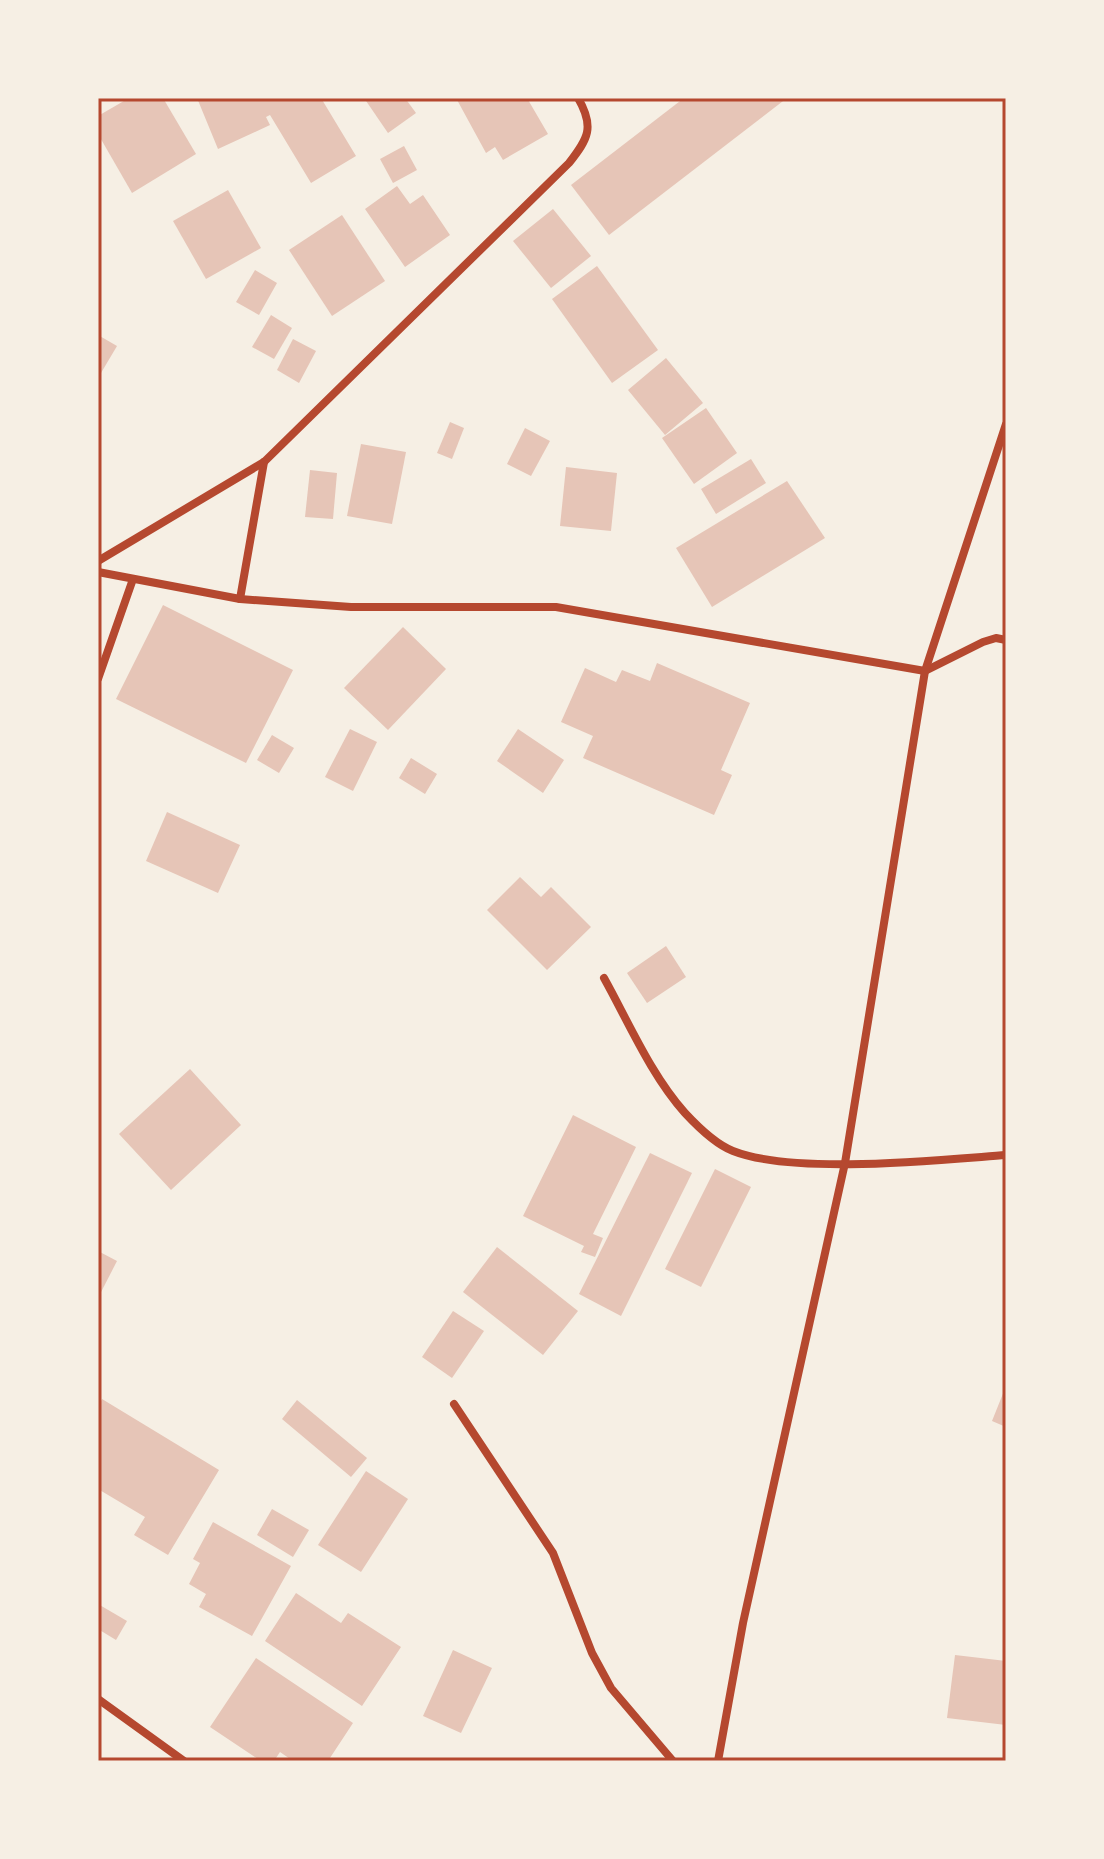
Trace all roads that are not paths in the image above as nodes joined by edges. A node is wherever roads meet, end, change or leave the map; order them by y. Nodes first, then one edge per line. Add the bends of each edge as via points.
1 (578, 98) edge
2 (1006, 424) edge
3 (264, 462) junction
4 (98, 561) edge
5 (98, 572) edge
6 (133, 579) junction
7 (240, 599) junction
8 (1006, 640) edge
9 (925, 671) junction
10 (98, 679) edge
11 (604, 978) dead end
12 (1006, 1155) edge
13 (845, 1163) junction
14 (454, 1404) dead end
15 (98, 1699) edge
16 (184, 1761) edge
17 (673, 1761) edge
18 (718, 1761) edge

1 - 3 street via 588,125 587,141 569,163
2 - 9 street
3 - 4 street
3 - 7 street
5 - 6 street
6 - 7 street
6 - 10 street
7 - 9 street via 351,607 556,607
8 - 9 street via 983,642
9 - 13 street
11 - 13 street via 664,1087 707,1134 730,1150 752,1156
12 - 13 street
13 - 18 street via 743,1623
14 - 17 street via 553,1553 611,1688
15 - 16 street

